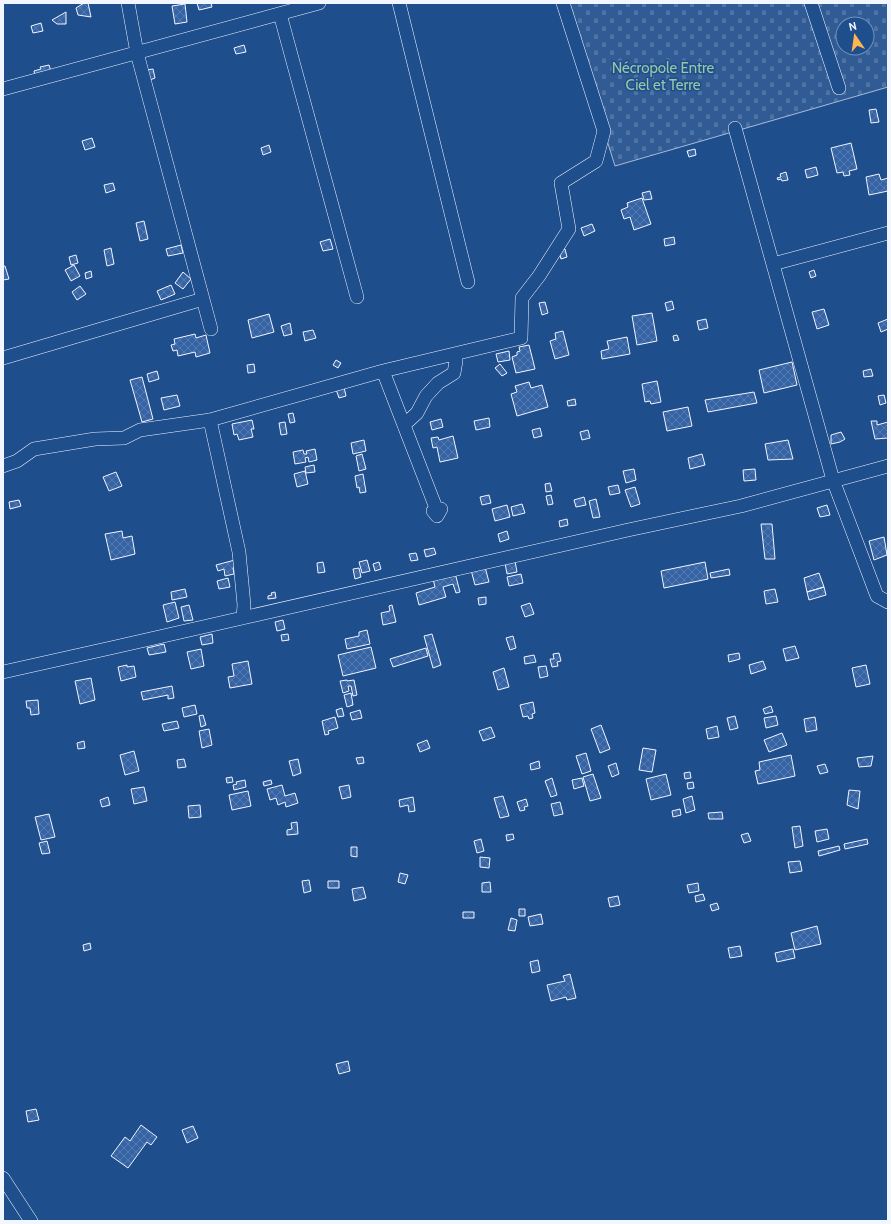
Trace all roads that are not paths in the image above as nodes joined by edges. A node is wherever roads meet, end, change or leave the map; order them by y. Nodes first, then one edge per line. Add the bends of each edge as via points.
1 (128, 3) edge
2 (319, 3) edge
3 (399, 3) edge
4 (563, 3) edge
5 (811, 3) edge
6 (280, 14) junction
7 (137, 53) junction
8 (839, 88) dead end
9 (3, 89) edge
10 (735, 128) dead end
11 (888, 233) edge
12 (773, 264) junction
13 (468, 282) dead end
14 (357, 297) dead end
15 (203, 299) junction
16 (211, 329) dead end
17 (454, 354) junction
18 (3, 358) edge
19 (383, 371) junction
20 (210, 420) junction
21 (404, 425) junction
22 (3, 466) edge
23 (888, 466) edge
24 (833, 480) junction
25 (436, 508) dead end
26 (888, 602) edge
27 (243, 618) junction
28 (3, 672) edge
29 (3, 1178) edge
30 (31, 1221) edge

1 - 7 street
2 - 6 street
3 - 13 street
4 - 17 street via 604,132 596,161 561,183 569,229 522,298 521,338
5 - 8 street
6 - 7 street
6 - 14 street
7 - 9 street
7 - 15 street
10 - 12 street
11 - 12 street
12 - 24 street
15 - 16 street
15 - 18 street
17 - 19 street
17 - 21 street via 454,373 434,387 417,413
19 - 20 street
19 - 21 street
20 - 22 street via 140,430 124,438 95,439 34,449 17,461
20 - 27 street via 239,552
21 - 25 street
23 - 24 street
24 - 26 street via 877,596
24 - 27 street via 742,506 620,531
27 - 28 street
29 - 30 street

